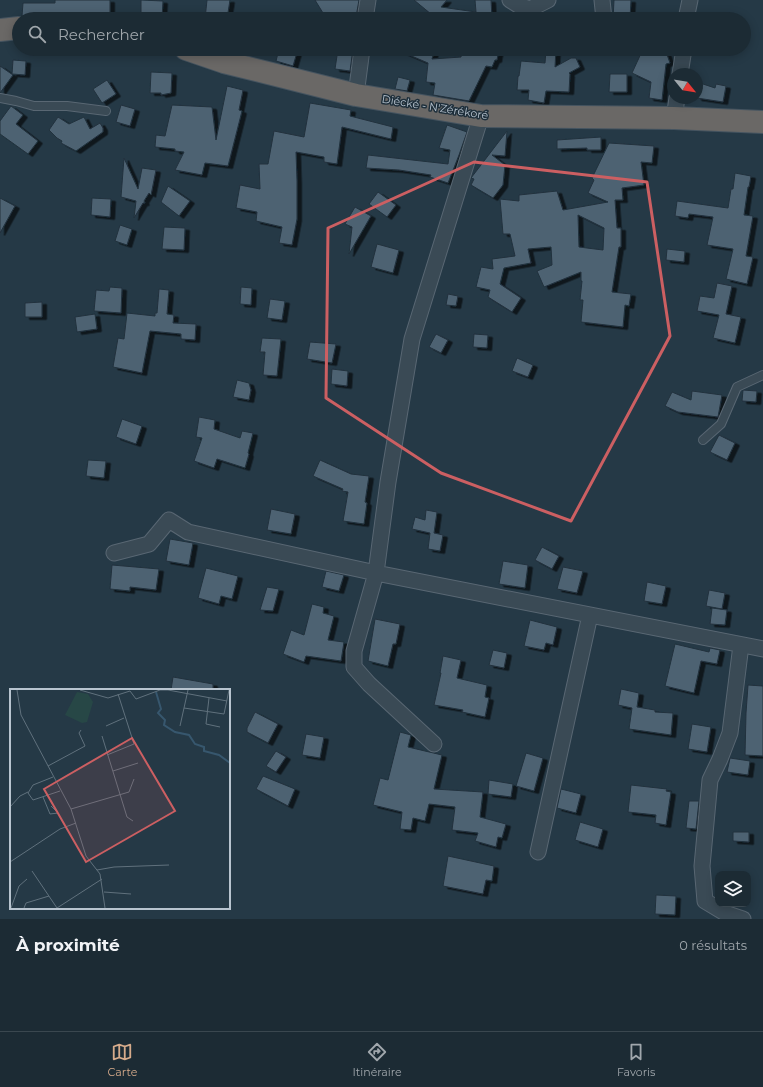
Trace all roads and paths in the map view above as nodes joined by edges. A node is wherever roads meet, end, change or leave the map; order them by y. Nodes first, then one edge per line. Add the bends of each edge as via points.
1 (368, 0) edge
2 (510, 0) edge
3 (548, 0) edge
4 (602, 0) edge
5 (690, 0) edge
6 (367, 12) edge
7 (603, 12) edge
8 (687, 12) edge
9 (12, 29) edge
10 (0, 30) edge
11 (207, 56) edge
12 (361, 56) edge
13 (683, 56) edge
14 (681, 68) edge
15 (356, 95) junction
16 (0, 98) edge
17 (675, 108) edge
18 (106, 111) dead end
19 (481, 116) junction
20 (763, 122) edge
21 (763, 374) edge
22 (703, 440) dead end
23 (114, 553) dead end
24 (376, 573) junction
25 (590, 615) junction
26 (742, 645) junction
27 (763, 649) edge
28 (434, 744) dead end
29 (538, 852) dead end
30 (744, 919) edge

1 - 6 street
2 - 3 street via 530,9
4 - 7 street
5 - 8 street
9 - 10 highway
11 - 15 highway, Diécké - N'Zérékoré
12 - 15 street
13 - 14 street
15 - 19 highway, Diécké - N'Zérékoré
16 - 18 lane via 34,106 67,106
17 - 19 highway, Diécké - N'Zérékoré
17 - 20 highway, Diécké - N'Zérékoré
19 - 24 street via 412,339
21 - 22 lane via 737,387 721,424
23 - 24 street via 149,544 169,520 188,532
24 - 25 street
24 - 28 street via 354,651 354,667
25 - 26 street
25 - 29 street
26 - 27 street
26 - 30 street via 730,733 710,780 702,866 705,901 725,913

